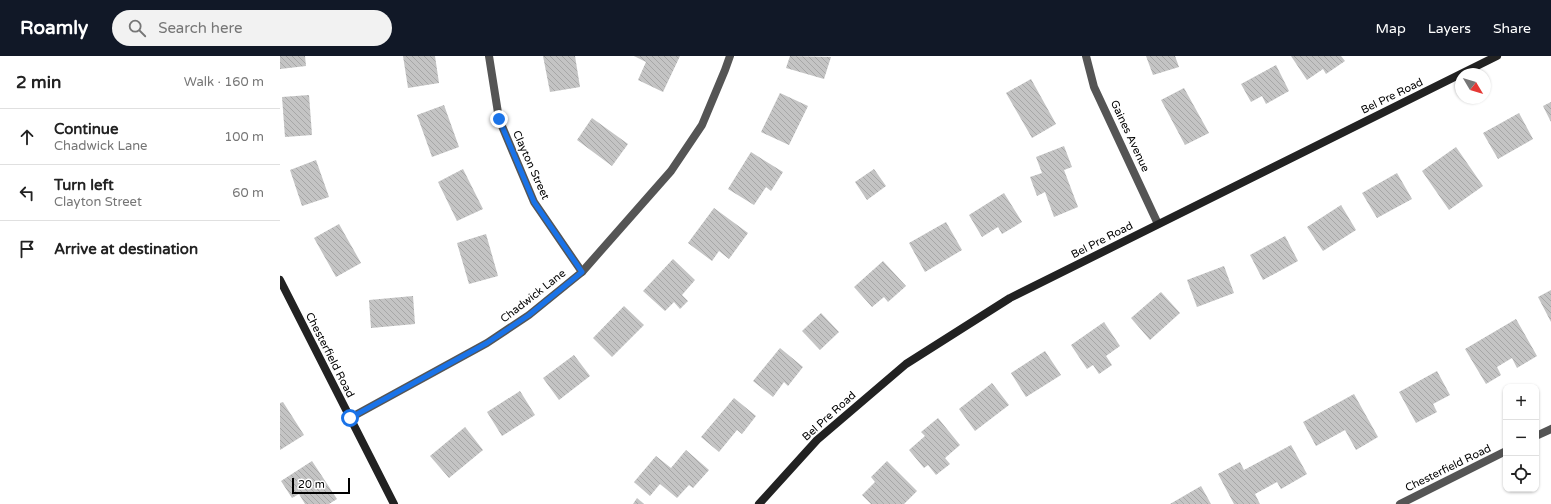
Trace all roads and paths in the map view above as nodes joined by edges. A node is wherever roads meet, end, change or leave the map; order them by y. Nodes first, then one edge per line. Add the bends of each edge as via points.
1 (489, 56) edge
2 (730, 56) edge
3 (1086, 56) edge
4 (1497, 56) edge
5 (1158, 224) junction
6 (582, 272) junction
7 (280, 280) edge
8 (350, 418) junction
9 (1551, 429) edge
10 (1539, 435) edge
11 (1503, 452) edge
12 (394, 504) edge
13 (759, 504) edge
14 (1400, 504) edge

1 - 6 street, Clayton Street via 499,119 534,202
2 - 6 street, Chadwick Lane via 702,125 671,171
3 - 5 street, Gaines Avenue via 1094,87
4 - 5 main road, Bel Pre Road
5 - 13 main road, Bel Pre Road via 1010,298 906,364 816,440
6 - 8 street, Chadwick Lane via 529,315 487,343
7 - 8 main road, Chesterfield Road
8 - 12 main road, Chesterfield Road
9 - 10 street
11 - 14 street, Chesterfield Road

